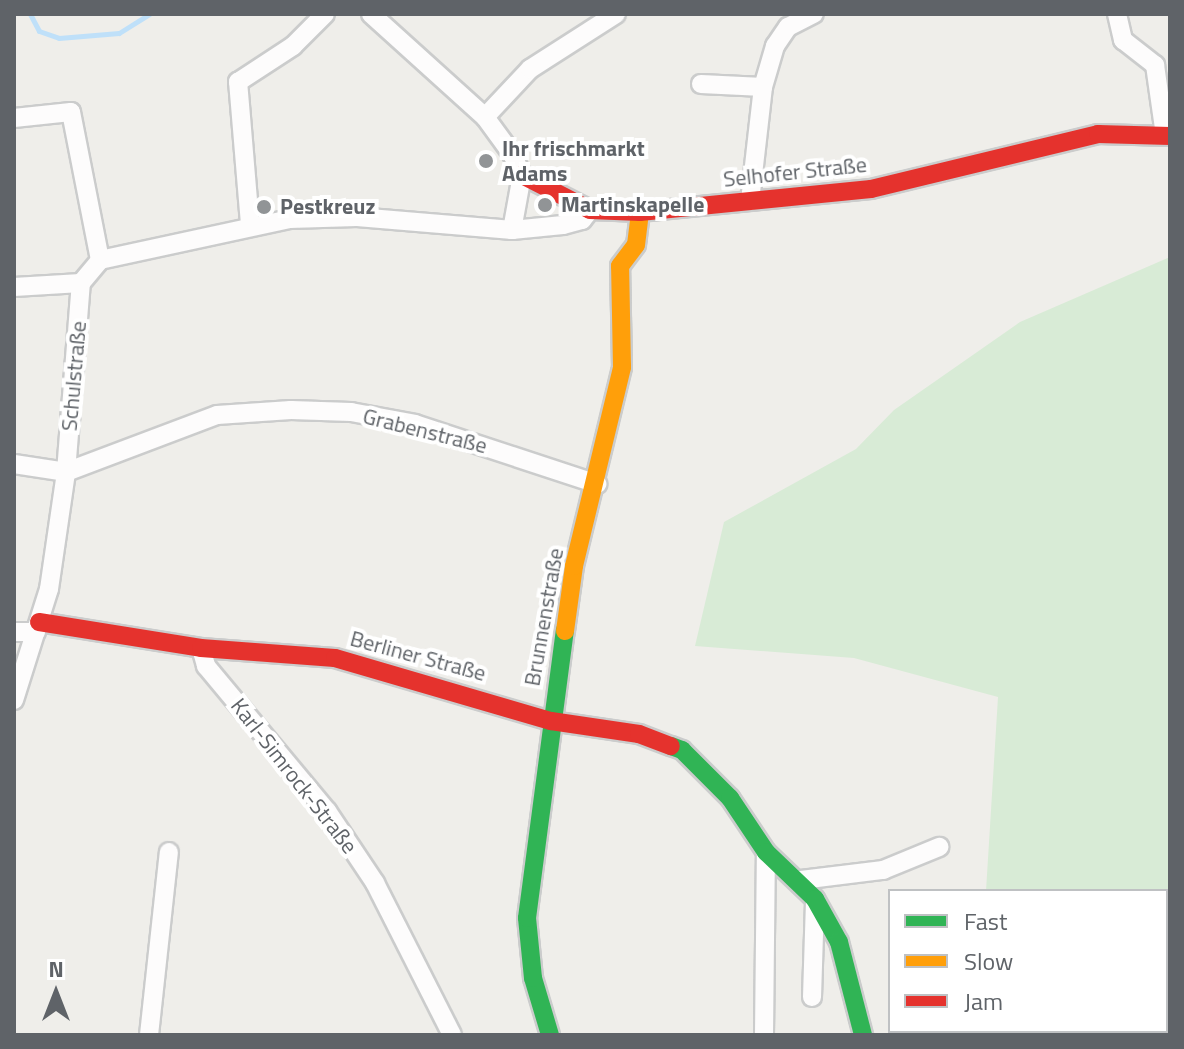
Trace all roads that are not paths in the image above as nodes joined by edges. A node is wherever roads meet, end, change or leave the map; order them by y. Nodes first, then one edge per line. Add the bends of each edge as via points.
1 (325, 14) edge
2 (371, 14) edge
3 (616, 14) edge
4 (814, 14) edge
5 (1117, 14) edge
6 (701, 84) dead end
7 (763, 87) junction
8 (485, 117) junction
9 (14, 118) edge
10 (1167, 136) edge
11 (522, 175) junction
12 (750, 201) junction
13 (590, 210) junction
14 (640, 212) junction
15 (250, 224) junction
16 (512, 230) junction
17 (100, 260) junction
18 (81, 283) junction
19 (14, 287) edge
20 (14, 464) edge
21 (66, 472) junction
22 (597, 484) junction
23 (38, 627) junction
24 (14, 632) edge
25 (197, 647) junction
26 (14, 700) edge
27 (551, 721) junction
28 (939, 847) dead end
29 (169, 852) dead end
30 (766, 852) junction
31 (801, 880) junction
32 (815, 899) junction
33 (812, 997) dead end
34 (149, 1035) edge
35 (452, 1035) edge
36 (550, 1035) edge
37 (764, 1035) edge
38 (863, 1035) edge

1 - 15 street via 293,46 238,82
2 - 8 street
3 - 8 street via 530,69
4 - 7 street via 788,27 775,46
5 - 10 street, Selhofer Straße via 1123,40 1155,65
6 - 7 street
7 - 12 street
8 - 11 street
9 - 17 street via 71,112
10 - 12 street, Selhofer Straße via 1098,134 871,189
11 - 13 street
11 - 16 street
12 - 14 street, Selhofer Straße
13 - 14 street, Selhofer Straße
13 - 16 street, Selhofer Straße via 582,220 563,225
14 - 22 street, Brunnenstraße via 636,245 620,266 622,367
15 - 16 street, Selhofer Straße via 357,217
15 - 17 street, Selhofer Straße via 196,243
17 - 18 street
18 - 19 street
18 - 21 street, Schulstraße
20 - 21 street
21 - 22 street, Grabenstraße via 217,415 291,410 351,412 415,424
21 - 23 street, Schulstraße via 49,589
22 - 27 street, Brunnenstraße via 574,566
23 - 24 street
23 - 25 street, Berliner Straße
23 - 26 street, Schulstraße
25 - 27 street, Berliner Straße via 335,658
25 - 35 street, Karl-Simrock-Straße via 206,666 327,811 375,883
27 - 30 street, Berliner Straße via 639,734 682,750 730,798
27 - 36 street, Brunnenstraße via 527,918 533,978
28 - 31 street via 883,870
29 - 34 street
30 - 31 street, Berliner Straße
30 - 37 street
31 - 32 street, Berliner Straße
32 - 33 street
32 - 38 street, Berliner Straße via 839,942

